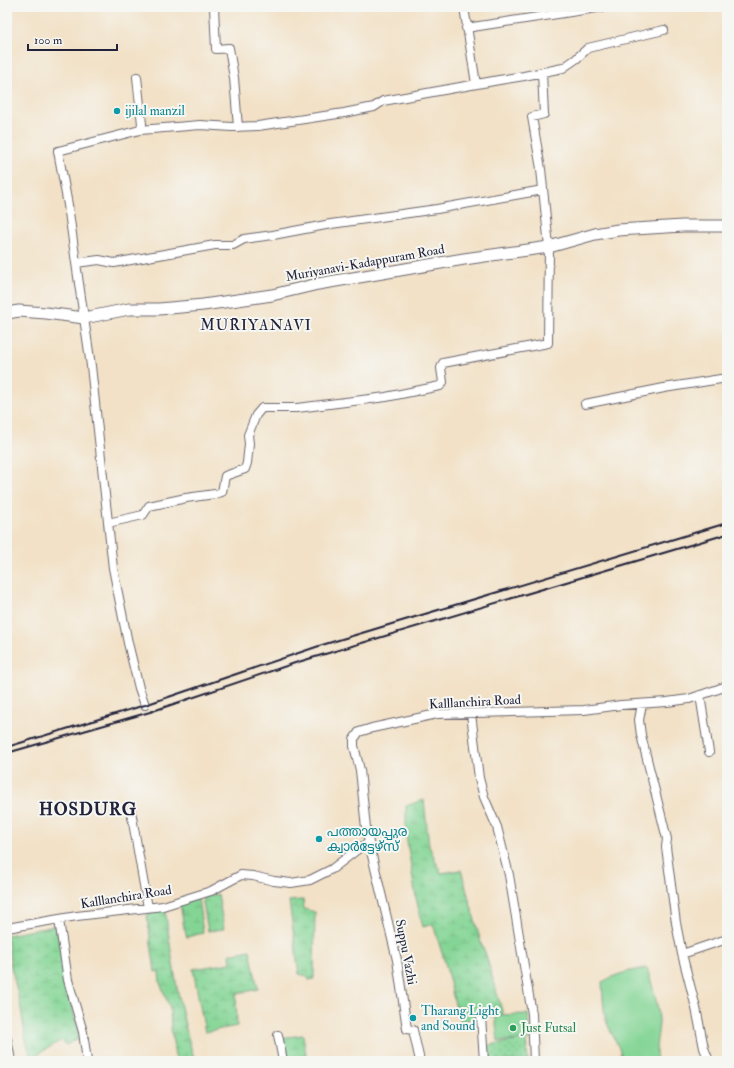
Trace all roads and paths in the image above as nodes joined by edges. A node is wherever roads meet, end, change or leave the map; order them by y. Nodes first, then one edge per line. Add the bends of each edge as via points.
1 (214, 7) edge
2 (464, 7) edge
3 (603, 7) edge
4 (466, 28) junction
5 (664, 30) dead end
6 (542, 73) junction
7 (137, 77) dead end
8 (476, 84) junction
9 (238, 127) junction
10 (140, 130) junction
11 (543, 190) junction
12 (727, 226) edge
13 (549, 247) junction
14 (76, 263) junction
15 (7, 313) edge
16 (84, 318) junction
17 (727, 378) edge
18 (585, 404) dead end
19 (108, 523) junction
20 (727, 686) edge
21 (700, 695) junction
22 (642, 704) junction
23 (145, 705) dead end
24 (471, 714) junction
25 (709, 752) dead end
26 (131, 811) dead end
27 (369, 843) junction
28 (148, 908) junction
29 (59, 920) junction
30 (7, 928) edge
31 (727, 938) edge
32 (682, 954) junction
33 (481, 1017) dead end
34 (278, 1035) dead end
35 (7, 1039) edge
36 (11, 1061) edge
37 (87, 1061) edge
38 (283, 1061) edge
39 (420, 1061) edge
40 (484, 1061) edge
41 (534, 1061) edge
42 (709, 1061) edge

1 - 9 street via 216,49 228,48 234,78
2 - 4 street
3 - 4 street
4 - 8 street
5 - 6 street via 588,48 563,68
6 - 8 street
6 - 11 street via 544,114 532,117
7 - 10 street via 142,124
8 - 9 street via 383,101 374,107 344,114
9 - 10 street via 200,124
10 - 14 street via 58,151
11 - 13 street
11 - 14 street via 244,239 233,245 114,263 98,260
12 - 13 main road, Muriyanavi-Kadappuram Road via 618,230
13 - 16 main road, Muriyanavi-Kadappuram Road via 318,284 272,295 203,305 130,309
13 - 19 street via 548,343 443,363 443,382 440,386 386,397 297,408 262,408 256,415 248,435 245,469 225,476 222,492 150,506 143,515
14 - 16 street
15 - 16 main road, Muriyanavi-Kadappuram Road via 19,311
16 - 19 street
17 - 18 street via 649,390
19 - 23 street via 113,568 128,643
20 - 21 street, Kalllanchira Road
21 - 22 street, Kalllanchira Road via 689,699
21 - 25 street
22 - 24 street, Kalllanchira Road via 584,710
22 - 32 street via 639,720 641,735 667,839 673,902
24 - 27 street, Kalllanchira Road via 437,714 359,732 354,739 354,746 360,770
24 - 41 street via 479,778 497,827 509,875 532,1014
26 - 28 street
27 - 28 street, Kalllanchira Road via 332,869 310,880 291,883 241,875 211,892
27 - 39 street, Suppu Vazhi via 397,960 407,1029 413,1030
28 - 29 street, Kalllanchira Road
29 - 30 street, Kalllanchira Road
29 - 37 street via 68,980 83,1032
31 - 32 street
32 - 42 street
33 - 40 street
34 - 38 street
35 - 36 street

